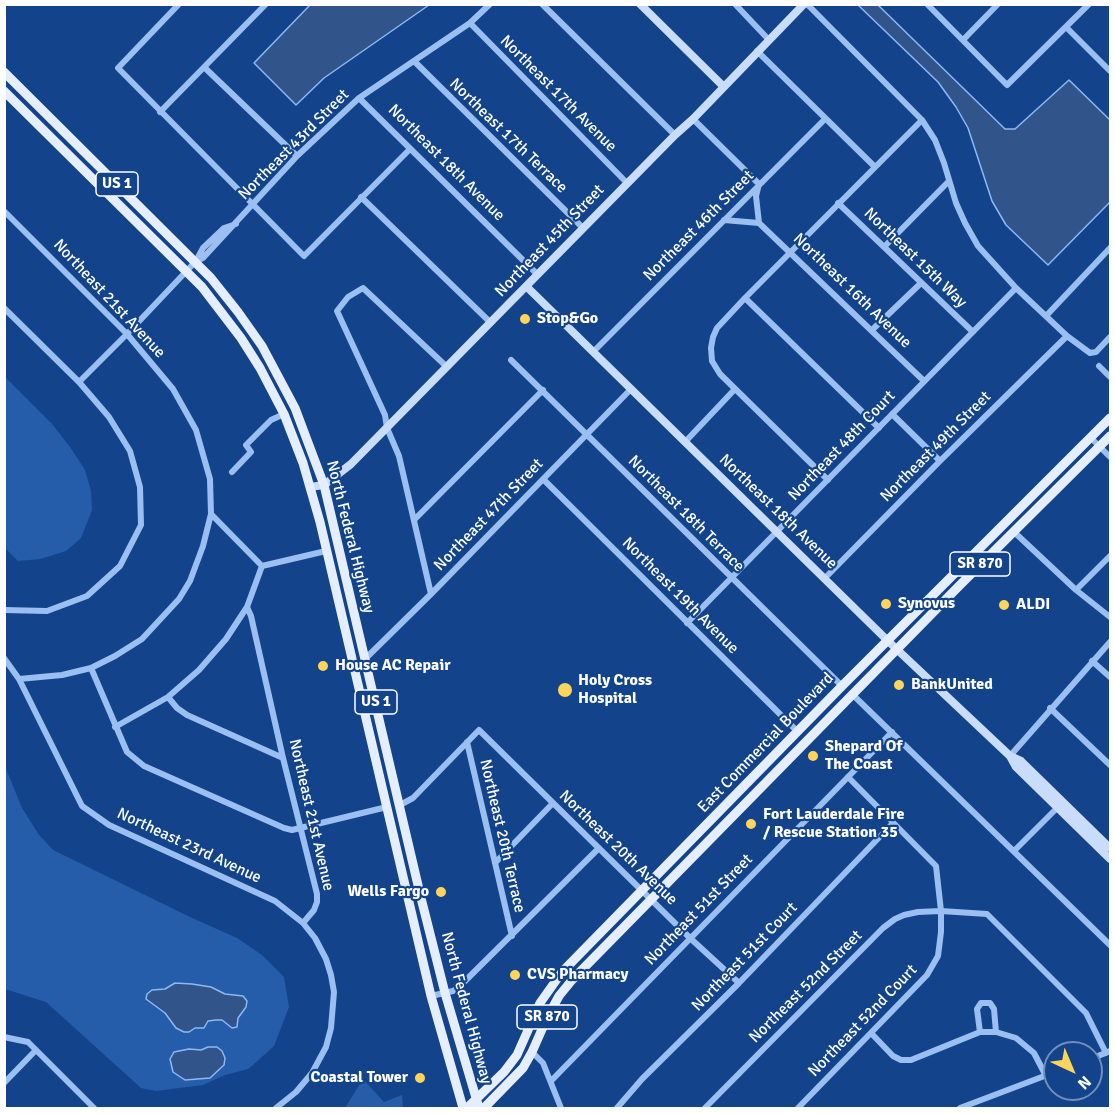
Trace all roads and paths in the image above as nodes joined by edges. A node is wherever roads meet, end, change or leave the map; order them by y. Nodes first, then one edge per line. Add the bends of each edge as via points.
1 (179, 4) edge
2 (266, 4) edge
3 (489, 4) edge
4 (542, 4) edge
5 (640, 4) edge
6 (735, 4) edge
7 (805, 4) edge
8 (927, 4) edge
9 (998, 4) edge
10 (1089, 4) edge
11 (470, 23) junction
12 (1067, 28) junction
13 (769, 39) junction
14 (963, 40) junction
15 (758, 51) junction
16 (414, 62) junction
17 (205, 68) junction
18 (1110, 71) edge
19 (4, 72) edge
20 (4, 80) edge
21 (16, 84) junction
22 (723, 86) junction
23 (4, 91) edge
24 (359, 98) junction
25 (160, 112) junction
26 (693, 119) junction
27 (825, 119) junction
28 (922, 120) junction
29 (675, 135) junction
30 (410, 149) junction
31 (297, 156) junction
32 (875, 166) junction
33 (949, 181) junction
34 (627, 183) junction
35 (759, 184) junction
36 (126, 192) junction
37 (109, 193) junction
38 (362, 196) junction
39 (838, 203) junction
40 (251, 205) junction
41 (4, 211) edge
42 (724, 220) junction
43 (759, 223) junction
44 (583, 228) junction
45 (884, 247) junction
46 (1110, 248) edge
47 (790, 252) junction
48 (196, 261) junction
49 (186, 271) junction
50 (538, 275) junction
51 (921, 283) junction
52 (527, 287) junction
53 (1017, 288) junction
54 (745, 298) junction
55 (4, 308) edge
56 (1046, 315) junction
57 (491, 323) junction
58 (872, 330) junction
59 (973, 332) junction
60 (128, 334) junction
61 (1067, 336) junction
62 (1110, 337) edge
63 (593, 352) junction
64 (511, 360) dead end
65 (271, 361) junction
66 (1099, 366) dead end
67 (447, 367) junction
68 (260, 368) junction
69 (1110, 377) edge
70 (924, 381) junction
71 (79, 382) junction
72 (631, 389) junction
73 (735, 389) junction
74 (543, 390) junction
75 (284, 414) junction
76 (892, 414) junction
77 (1110, 418) edge
78 (387, 428) junction
79 (879, 428) junction
80 (586, 434) junction
81 (1110, 436) edge
82 (1091, 438) junction
83 (685, 442) junction
84 (1100, 446) junction
85 (1110, 457) edge
86 (940, 461) junction
87 (232, 471) dead end
88 (543, 479) junction
89 (828, 480) junction
90 (324, 486) junction
91 (310, 487) junction
92 (211, 514) junction
93 (415, 519) junction
94 (1013, 531) junction
95 (777, 532) junction
96 (326, 551) junction
97 (1110, 556) edge
98 (343, 564) junction
99 (262, 566) junction
100 (732, 578) junction
101 (825, 578) junction
102 (1076, 590) junction
103 (431, 594) junction
104 (247, 607) junction
105 (4, 610) edge
106 (1110, 617) edge
107 (687, 623) junction
108 (888, 641) junction
109 (1110, 642) edge
110 (897, 649) junction
111 (4, 658) edge
112 (365, 659) junction
113 (1092, 661) junction
114 (91, 668) junction
115 (1110, 677) edge
116 (19, 679) junction
117 (842, 686) junction
118 (852, 694) junction
119 (168, 697) junction
120 (1050, 708) junction
121 (115, 727) junction
122 (798, 732) junction
123 (892, 732) junction
124 (466, 742) junction
125 (1010, 756) junction
126 (283, 758) junction
127 (1110, 765) edge
128 (848, 777) junction
129 (751, 780) junction
130 (381, 783) junction
131 (553, 803) junction
132 (745, 803) junction
133 (400, 805) junction
134 (1060, 805) junction
135 (387, 807) junction
136 (893, 823) junction
137 (301, 828) junction
138 (406, 831) junction
139 (599, 848) junction
140 (1110, 848) edge
141 (1014, 851) junction
142 (1110, 859) edge
143 (495, 862) junction
144 (405, 886) junction
145 (643, 890) junction
146 (421, 898) junction
147 (651, 898) junction
148 (941, 911) junction
149 (303, 923) junction
150 (512, 936) junction
151 (690, 938) junction
152 (1110, 945) edge
153 (739, 984) junction
154 (445, 993) junction
155 (431, 996) junction
156 (981, 1032) junction
157 (996, 1032) junction
158 (871, 1033) junction
159 (4, 1036) edge
160 (36, 1050) junction
161 (532, 1052) junction
162 (1108, 1052) edge
163 (1043, 1070) edge
164 (468, 1074) junction
165 (1043, 1077) edge
166 (550, 1081) junction
167 (493, 1082) junction
168 (4, 1083) edge
169 (477, 1104) edge
170 (94, 1108) edge
171 (276, 1108) edge
172 (465, 1108) edge
173 (484, 1108) edge
174 (561, 1108) edge
175 (617, 1108) edge
176 (705, 1108) edge
177 (798, 1108) edge
178 (960, 1108) edge

1 - 25 street via 118,68
2 - 17 street
3 - 11 street, Northeast 43rd Street
4 - 29 street
5 - 22 street
6 - 13 street
7 - 13 street, Northeast 45th Street
7 - 28 street
8 - 14 street
9 - 14 street
10 - 12 street
11 - 16 street, Northeast 43rd Street
11 - 34 street, Northeast 17th Avenue
12 - 14 street via 1007,85
12 - 18 street
13 - 15 street, Northeast 45th Street
15 - 22 street, Northeast 45th Street
15 - 27 street
16 - 24 street, Northeast 43rd Street
16 - 44 street, Northeast 17th Terrace
17 - 25 street
17 - 31 street
19 - 21 main road, North Federal Highway / US 1
20 - 21 main road
21 - 36 main road, North Federal Highway / US 1
22 - 26 street, Northeast 45th Street
23 - 37 main road, North Federal Highway / US 1
24 - 30 street, Northeast 18th Avenue
24 - 31 street, Northeast 43rd Street
25 - 40 street
26 - 29 street, Northeast 45th Street
26 - 35 street
27 - 32 street
27 - 35 street, Northeast 46th Street
28 - 32 street
28 - 33 street via 935,140
29 - 34 street, Northeast 45th Street
30 - 38 street
30 - 50 street, Northeast 18th Avenue
31 - 40 street, Northeast 43rd Street
32 - 39 street
33 - 45 street
33 - 53 street via 978,246
34 - 44 street, Northeast 45th Street
35 - 42 street, Northeast 46th Street
35 - 43 street
36 - 37 main road
36 - 48 main road, North Federal Highway / US 1
37 - 49 main road, North Federal Highway / US 1
38 - 40 street via 304,256
38 - 57 street
39 - 45 street, Northeast 15th Way
39 - 47 street
40 - 48 street, Northeast 43rd Street
41 - 60 street, Northeast 21st Avenue
42 - 43 street
42 - 63 street, Northeast 46th Street
43 - 47 street, Northeast 16th Avenue
44 - 50 street, Northeast 45th Street
45 - 51 street, Northeast 15th Way
46 - 56 street
47 - 54 street
47 - 58 street, Northeast 16th Avenue
48 - 49 street, Northeast 43rd Street
48 - 65 main road, North Federal Highway / US 1
49 - 60 street, Northeast 43rd Street
49 - 68 main road, North Federal Highway / US 1 via 229,321
50 - 52 street, Northeast 45th Street
51 - 58 street
51 - 59 street, Northeast 15th Way
52 - 57 street, Northeast 45th Street
52 - 63 street, Northeast 18th Avenue
53 - 56 street
53 - 59 street, Northeast 48th Court
54 - 73 street via 717,328 711,348 712,361
54 - 79 street
55 - 71 street
56 - 61 street
57 - 67 street, Northeast 45th Street
58 - 70 street, Northeast 16th Avenue
59 - 70 street, Northeast 48th Court
60 - 71 street, Northeast 43rd Street
60 - 92 street, Northeast 21st Avenue via 173,389 195,430 210,479
61 - 62 street via 1090,353
61 - 86 street, Northeast 49th Street
63 - 72 street, Northeast 18th Avenue
64 - 74 street, Northeast 18th Terrace
65 - 68 street
65 - 90 main road, North Federal Highway / US 1 via 295,408
66 - 69 street
67 - 78 street, Northeast 45th Street
67 - 78 street via 363,288 348,297 336,311 385,415
68 - 75 main road, North Federal Highway / US 1
70 - 76 street, Northeast 48th Court
71 - 105 street via 109,417 130,451 140,487 141,525 120,566 87,596 47,611
72 - 80 street, Northeast 47th Street
72 - 83 street, Northeast 18th Avenue
73 - 83 street
73 - 89 street
74 - 80 street, Northeast 18th Terrace
74 - 93 street
75 - 87 street via 271,420 246,445 251,452
75 - 91 main road, North Federal Highway / US 1
76 - 79 street, Northeast 48th Court
76 - 86 street
77 - 82 main road, East Commercial Boulevard / SR 870
78 - 90 street, Northeast 45th Street
78 - 93 street via 399,456
79 - 89 street, Northeast 48th Court
80 - 88 street, Northeast 47th Street
80 - 100 street, Northeast 18th Terrace
81 - 84 main road, East Commercial Boulevard / SR 870
82 - 84 street
82 - 108 main road, East Commercial Boulevard / SR 870
83 - 95 street, Northeast 18th Avenue
84 - 85 street
84 - 94 main road, East Commercial Boulevard / SR 870
86 - 101 street, Northeast 49th Street
88 - 103 street, Northeast 47th Street
88 - 107 street, Northeast 19th Avenue
89 - 95 street, Northeast 48th Court
90 - 91 street
90 - 98 main road, North Federal Highway / US 1
91 - 96 main road, North Federal Highway / US 1
92 - 99 street
92 - 114 street, Northeast 21st Avenue via 203,546 179,599 142,639
93 - 103 street
94 - 102 street
94 - 110 main road, East Commercial Boulevard / SR 870
95 - 100 street, Northeast 48th Court
95 - 101 street, Northeast 18th Avenue
96 - 98 main road
96 - 99 street
96 - 130 main road, North Federal Highway / US 1
97 - 102 street
98 - 112 main road, North Federal Highway / US 1
99 - 104 street
100 - 107 street, Northeast 48th Court
100 - 117 street, Northeast 18th Terrace
101 - 108 street, Northeast 18th Avenue
102 - 106 street
103 - 112 street, Northeast 47th Street
104 - 119 street via 199,670
104 - 126 street, Northeast 21st Avenue
107 - 122 street, Northeast 19th Avenue
108 - 110 street, Northeast 18th Avenue
108 - 117 main road, East Commercial Boulevard / SR 870
109 - 113 street
110 - 118 main road, East Commercial Boulevard / SR 870
110 - 125 street, Northeast 18th Avenue
111 - 116 street, Northeast 23rd Avenue
112 - 133 main road, North Federal Highway / US 1
113 - 115 street
113 - 120 street
114 - 116 street, Northeast 21st Avenue
114 - 121 street
116 - 149 street, Northeast 23rd Avenue via 82,806 109,825 275,901
117 - 122 main road, East Commercial Boulevard / SR 870
118 - 123 street
118 - 132 main road, East Commercial Boulevard / SR 870
119 - 121 street
119 - 126 street via 187,715
120 - 125 street
120 - 127 street
121 - 137 street via 127,752 144,766 284,828
122 - 129 main road, East Commercial Boulevard / SR 870
123 - 128 street, Northeast 51st Street
123 - 141 street
124 - 131 street, Northeast 20th Avenue via 479,730
124 - 133 street via 413,798
124 - 143 street, Northeast 20th Terrace
125 - 134 street, Northeast 18th Avenue via 1021,761
126 - 137 street, Northeast 21st Avenue
128 - 136 street
128 - 151 street, Northeast 51st Street
129 - 132 main road
129 - 145 main road, East Commercial Boulevard / SR 870
130 - 133 main road
130 - 135 main road, North Federal Highway / US 1
131 - 139 street, Northeast 20th Avenue
131 - 143 street
132 - 147 main road, East Commercial Boulevard / SR 870
133 - 138 main road, North Federal Highway / US 1
134 - 140 street, Northeast 18th Avenue
134 - 141 street
134 - 142 street, Northeast 18th Avenue
135 - 137 street
135 - 138 main road
135 - 144 main road, North Federal Highway / US 1
136 - 148 street via 936,866
136 - 153 street, Northeast 51st Court
137 - 149 street, Northeast 21st Avenue via 317,902
138 - 146 main road, North Federal Highway / US 1
139 - 145 street, Northeast 20th Avenue
139 - 150 street
141 - 152 street
143 - 150 street, Northeast 20th Terrace
144 - 146 main road
144 - 155 main road, North Federal Highway / US 1
145 - 147 street, Northeast 20th Avenue
145 - 167 main road, East Commercial Boulevard / SR 870 via 554,981 517,1055
146 - 154 main road, North Federal Highway / US 1
147 - 151 street, Northeast 20th Avenue
147 - 161 main road, East Commercial Boulevard / SR 870 via 572,980 547,1018
148 - 158 street, Northeast 52nd Court via 940,945 934,966
148 - 162 street via 987,914 1086,1013
148 - 176 street, Northeast 52nd Street via 918,912 889,924
149 - 171 street via 315,938 331,975 331,1028 312,1073
150 - 154 street via 459,987
151 - 153 street, Northeast 20th Avenue
151 - 166 street, Northeast 51st Street
153 - 175 street, Northeast 51st Court
154 - 155 street
154 - 164 main road, North Federal Highway / US 1
155 - 172 main road, North Federal Highway / US 1
156 - 157 street
156 - 157 street via 977,1009 981,1003 990,1003 994,1009
156 - 158 street via 911,1060 893,1056
157 - 163 street via 1017,1038 1034,1053
158 - 177 street, Northeast 52nd Court
159 - 160 street via 28,1042
160 - 168 street
160 - 170 street
161 - 166 street via 543,1063
161 - 173 main road, East Commercial Boulevard / SR 870 via 517,1076
164 - 167 main road via 481,1083
164 - 169 main road, North Federal Highway / US 1
165 - 178 street
166 - 174 street
167 - 169 main road, East Commercial Boulevard / SR 870
169 - 172 main road, East Commercial Boulevard / SR 870

